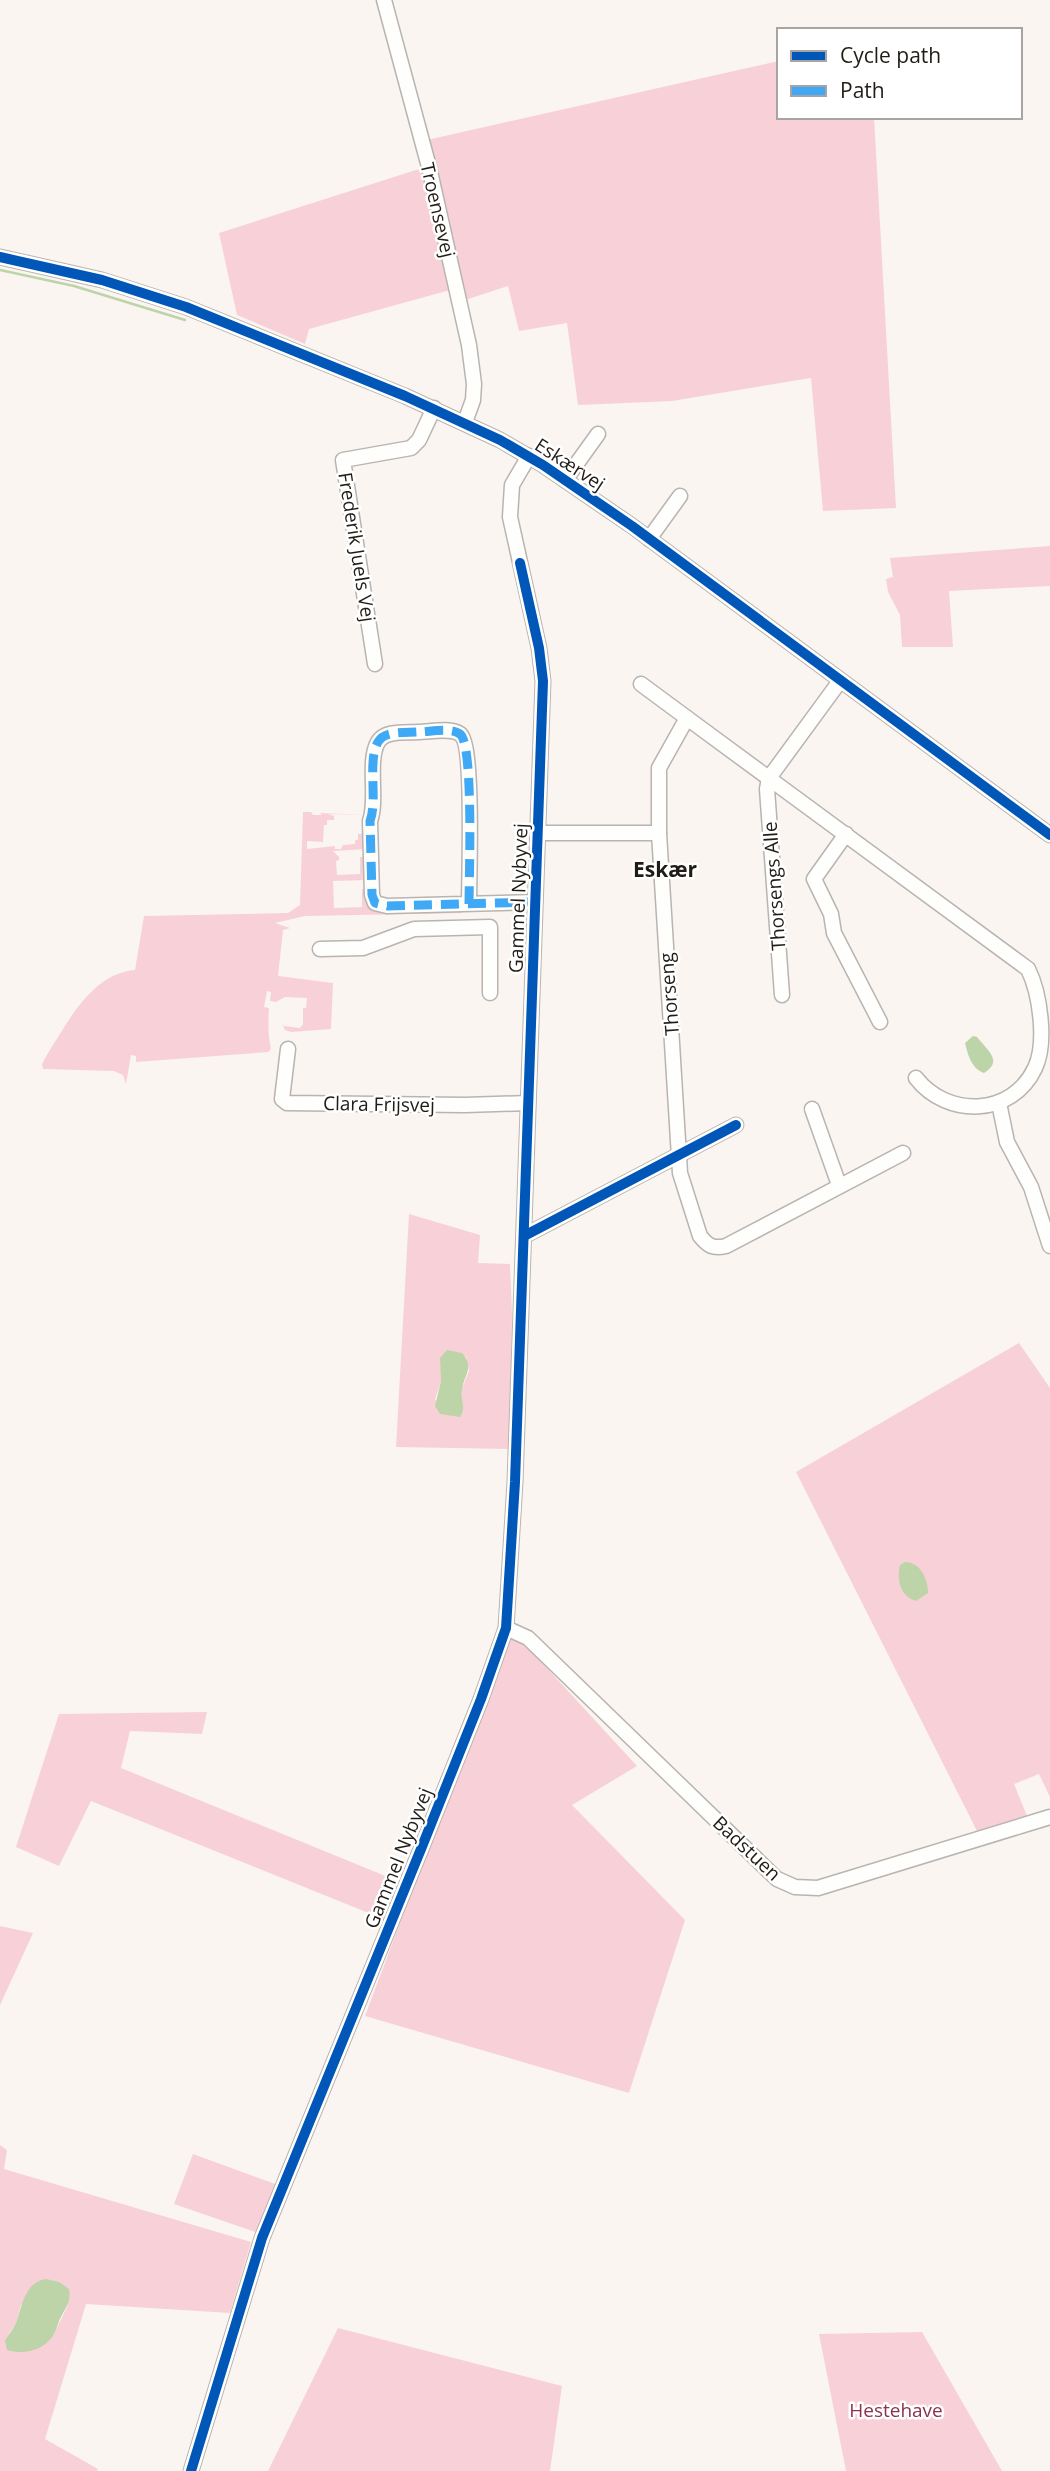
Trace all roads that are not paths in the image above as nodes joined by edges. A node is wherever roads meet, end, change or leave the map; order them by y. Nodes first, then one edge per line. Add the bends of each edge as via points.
1 (384, 0) edge
2 (0, 257) edge
3 (434, 408) junction
4 (466, 422) junction
5 (598, 433) dead end
6 (529, 457) junction
7 (565, 480) junction
8 (680, 496) dead end
9 (649, 539) junction
10 (376, 664) dead end
11 (840, 681) junction
12 (641, 684) dead end
13 (687, 718) junction
14 (769, 778) junction
15 (538, 833) junction
16 (659, 833) junction
17 (846, 834) junction
18 (1050, 835) edge
19 (536, 902) junction
20 (468, 904) junction
21 (468, 927) junction
22 (320, 949) dead end
23 (490, 993) dead end
24 (782, 995) dead end
25 (880, 1022) dead end
26 (288, 1049) dead end
27 (916, 1078) dead end
28 (528, 1103) junction
29 (999, 1103) junction
30 (812, 1109) dead end
31 (736, 1125) dead end
32 (902, 1153) dead end
33 (679, 1155) junction
34 (839, 1185) junction
35 (524, 1236) junction
36 (1050, 1246) edge
37 (506, 1628) junction
38 (1050, 1817) edge
39 (191, 2471) edge

1 - 4 street, Troensevej via 429,167 473,365 474,392
2 - 3 street, Eskærvej via 90,276 170,301
3 - 4 street, Eskærvej
3 - 10 street, Frederik Juels Vej via 411,448 343,460
4 - 6 street, Eskærvej
5 - 7 street, Eskærvej
6 - 7 street, Eskærvej
6 - 15 street, Gammel Nybyvej via 512,485 510,517 542,664
7 - 9 street, Eskærvej
8 - 9 street
9 - 11 street, Eskærvej
11 - 14 street
11 - 18 street, Eskærvej
12 - 13 street
13 - 14 street
13 - 16 street, Thorseng via 659,768
14 - 17 street
14 - 24 street, Thorsengs Alle
15 - 16 street
15 - 19 street, Gammel Nybyvej
16 - 33 street, Thorseng
17 - 25 street via 814,879 831,914 834,933
17 - 29 street via 1028,969 1042,1035 1039,1059 1020,1090
19 - 20 street
19 - 28 street, Gammel Nybyvej
20 - 20 street via 387,906 374,901 370,821 376,746 385,736 449,731 466,742
20 - 21 street
21 - 22 street via 414,929 363,948
21 - 23 street via 489,927
26 - 28 street, Clara Frijsvej via 282,1099 288,1103
27 - 29 street via 931,1094 952,1105 976,1108
28 - 35 street, Gammel Nybyvej
29 - 36 street via 1007,1142 1031,1187
30 - 34 street
31 - 33 street
32 - 34 street
33 - 34 street, Thorseng via 680,1173 700,1236 715,1248
33 - 35 street
35 - 37 street, Gammel Nybyvej
37 - 38 street, Badstuen via 528,1638 777,1879 795,1887 818,1888
37 - 39 street, Gammel Nybyvej via 262,2238

